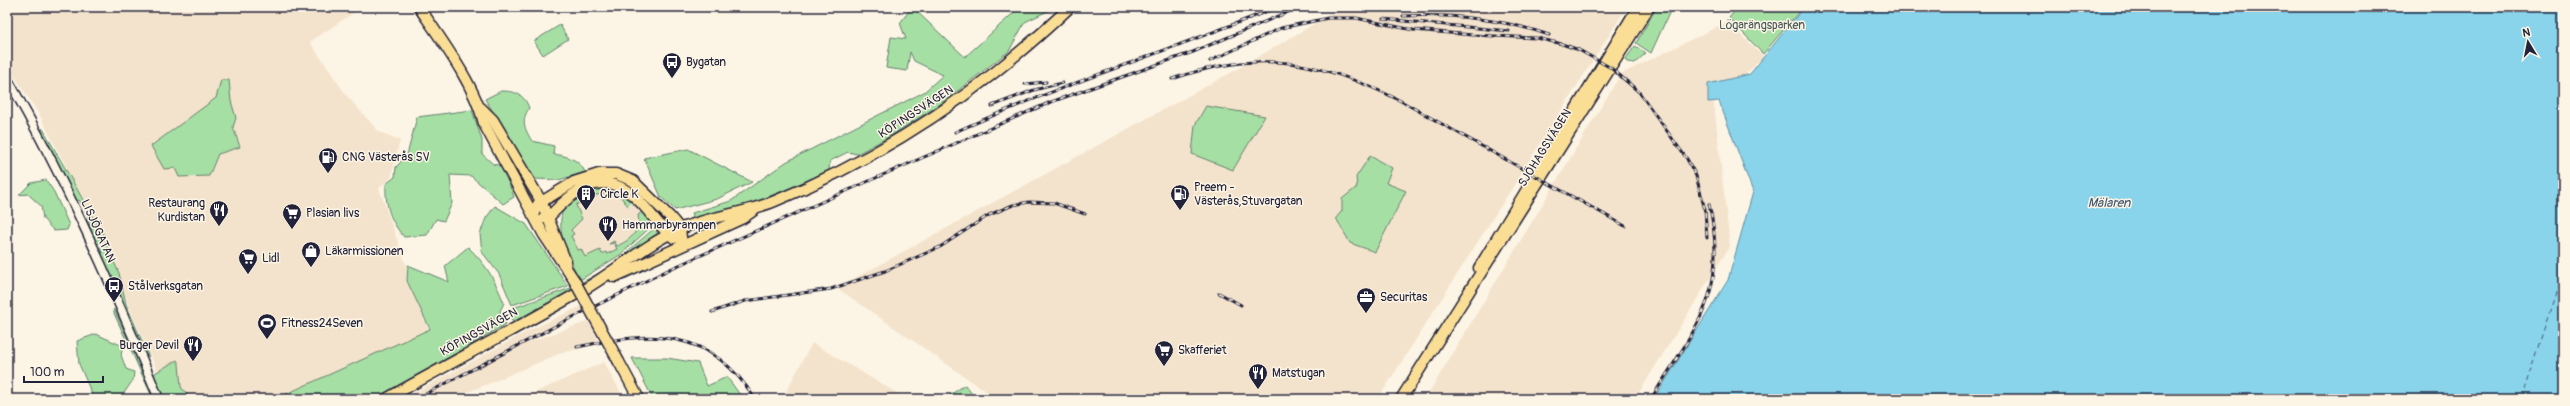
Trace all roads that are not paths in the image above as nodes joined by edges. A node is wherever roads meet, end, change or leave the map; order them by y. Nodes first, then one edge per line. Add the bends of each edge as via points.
1 (419, 7) edge
2 (1070, 7) edge
3 (1638, 7) edge
4 (1649, 7) edge
5 (7, 78) edge
6 (1591, 90) junction
7 (481, 108) junction
8 (622, 176) junction
9 (574, 182) junction
10 (532, 186) junction
11 (619, 186) junction
12 (646, 200) junction
13 (541, 201) junction
14 (564, 201) junction
15 (756, 209) junction
16 (532, 215) junction
17 (549, 217) junction
18 (670, 218) junction
19 (702, 221) junction
20 (660, 224) junction
21 (680, 229) junction
22 (555, 231) junction
23 (669, 235) junction
24 (658, 242) junction
25 (682, 245) junction
26 (573, 279) junction
27 (585, 288) junction
28 (159, 399) edge
29 (386, 399) edge
30 (639, 399) edge
31 (1401, 399) edge

1 - 7 main road
2 - 15 main road, KÖPINGSVÄGEN via 981,83 911,131 814,185
3 - 6 main road, SJÖHAGSVÄGEN
4 - 6 main road, SJÖHAGSVÄGEN
5 - 28 street, LISJÖGATAN via 34,124 84,226
6 - 31 main road, SJÖHAGSVÄGEN
7 - 10 main road via 493,120
7 - 16 main road via 484,124
8 - 9 main road via 599,174
8 - 11 main road
8 - 12 main road via 633,181
9 - 10 main road via 546,189
9 - 13 main road
10 - 13 main road
11 - 12 main road
11 - 14 main road via 602,183 584,187
12 - 18 main road
12 - 20 main road
13 - 16 main road
13 - 17 main road
14 - 17 main road
14 - 22 main road
15 - 19 main road, KÖPINGSVÄGEN
15 - 25 main road, KÖPINGSVÄGEN via 743,218
16 - 17 main road
16 - 26 main road
17 - 22 main road
18 - 19 main road via 685,223
18 - 21 main road
19 - 21 main road, KÖPINGSVÄGEN
20 - 23 main road
20 - 24 main road
21 - 23 main road, KÖPINGSVÄGEN
21 - 25 main road
22 - 26 main road
23 - 24 main road, KÖPINGSVÄGEN
23 - 25 main road
24 - 27 main road, KÖPINGSVÄGEN
25 - 27 main road, KÖPINGSVÄGEN
26 - 30 main road, bridge
27 - 29 main road, KÖPINGSVÄGEN

